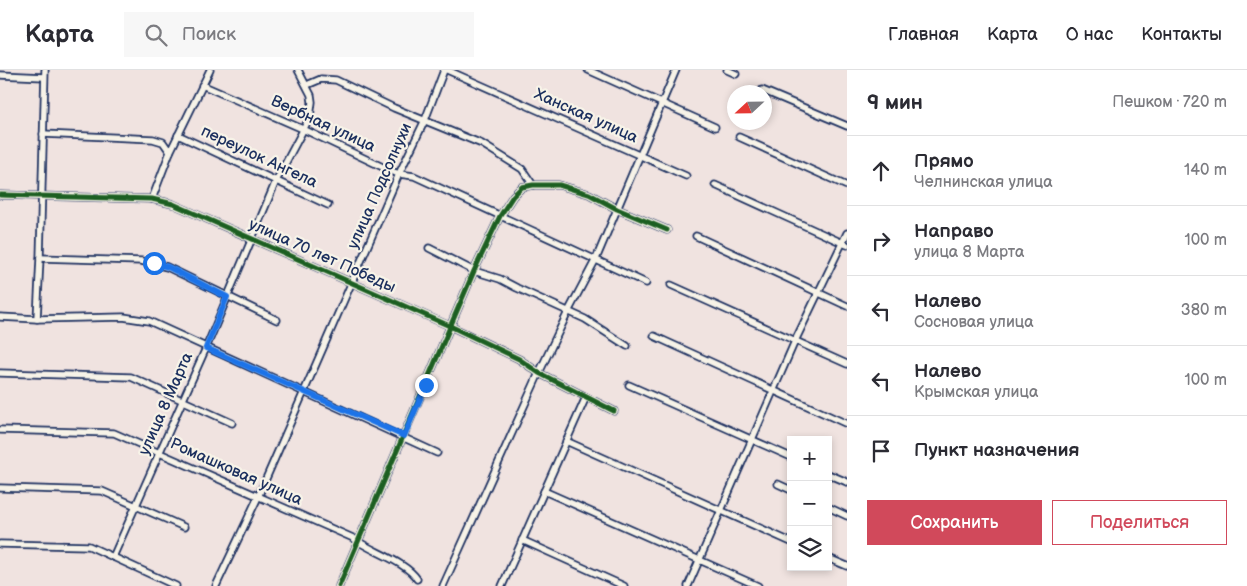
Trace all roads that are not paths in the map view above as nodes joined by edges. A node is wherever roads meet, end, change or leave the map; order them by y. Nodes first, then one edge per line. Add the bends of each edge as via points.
1 (210, 70) edge
2 (298, 70) edge
3 (446, 70) edge
4 (588, 70) edge
5 (676, 70) edge
6 (727, 70) edge
7 (44, 73) edge
8 (736, 74) dead end
9 (0, 75) edge
10 (202, 85) junction
11 (307, 85) junction
12 (772, 94) edge
13 (662, 102) junction
14 (425, 120) junction
15 (847, 126) edge
16 (715, 127) dead end
17 (305, 130) junction
18 (42, 134) junction
19 (178, 135) junction
20 (739, 137) dead end
21 (170, 152) junction
22 (639, 154) junction
23 (399, 174) junction
24 (686, 176) dead end
25 (276, 181) junction
26 (532, 184) junction
27 (715, 186) dead end
28 (847, 186) edge
29 (0, 195) edge
30 (42, 196) junction
31 (152, 199) junction
32 (328, 205) dead end
33 (617, 209) junction
34 (500, 216) junction
35 (667, 230) dead end
36 (847, 233) edge
37 (696, 236) dead end
38 (253, 239) junction
39 (845, 244) edge
40 (429, 248) dead end
41 (40, 258) junction
42 (596, 259) junction
43 (474, 271) junction
44 (352, 283) junction
45 (646, 283) dead end
46 (671, 285) dead end
47 (819, 293) junction
48 (227, 297) junction
49 (847, 306) edge
50 (568, 312) junction
51 (0, 317) edge
52 (37, 319) junction
53 (277, 320) dead end
54 (452, 327) junction
55 (654, 336) dead end
56 (796, 341) junction
57 (627, 346) dead end
58 (206, 348) junction
59 (847, 364) edge
60 (0, 373) edge
61 (539, 373) junction
62 (629, 385) dead end
63 (774, 391) junction
64 (304, 392) junction
65 (586, 396) junction
66 (182, 401) junction
67 (614, 410) dead end
68 (232, 424) dead end
69 (847, 424) edge
70 (0, 430) edge
71 (404, 436) junction
72 (753, 440) junction
73 (566, 441) junction
74 (437, 453) dead end
75 (159, 454) junction
76 (787, 455) edge
77 (832, 476) edge
78 (847, 482) edge
79 (778, 484) dead end
80 (0, 488) edge
81 (787, 488) edge
82 (544, 491) junction
83 (258, 497) junction
84 (136, 505) junction
85 (832, 509) edge
86 (722, 512) junction
87 (847, 516) edge
88 (184, 527) dead end
89 (522, 540) junction
90 (787, 540) edge
91 (359, 542) junction
92 (0, 544) edge
93 (113, 557) junction
94 (832, 560) edge
95 (699, 561) junction
96 (847, 566) edge
97 (417, 579) dead end
98 (176, 586) edge
99 (216, 586) edge
100 (339, 586) edge
101 (443, 586) edge
102 (502, 586) edge
103 (624, 586) edge
104 (688, 586) edge
105 (757, 586) edge

1 - 10 street
2 - 11 street, улица 8 Марта
3 - 14 street, улица Подсолнухи
3 - 22 street, Ханская улица
4 - 13 street
5 - 13 street
6 - 8 street
7 - 9 street
7 - 18 street
10 - 17 street, Вербная улица
10 - 19 street
11 - 14 street via 321,79 336,80
11 - 17 street, улица 8 Марта via 312,109
12 - 15 street
13 - 16 street
13 - 22 street
14 - 23 street, улица Подсолнухи
14 - 26 street via 482,144 522,169
17 - 23 street, Вербная улица
17 - 25 street, улица 8 Марта
18 - 21 street via 153,139 163,142
18 - 30 street
19 - 21 street
19 - 25 street, переулок Ангела
20 - 28 street
21 - 31 street
22 - 24 street, Ханская улица
22 - 33 street
23 - 34 street, Вербная улица via 414,176
23 - 44 street, улица Подсолнухи
25 - 32 street, переулок Ангела
25 - 38 street, улица 8 Марта
26 - 33 street via 559,184
26 - 34 street via 522,187 513,196
27 - 39 street
29 - 30 street, улица 70 лет Победы
30 - 31 street, улица 70 лет Победы
30 - 41 street
31 - 38 street, улица 70 лет Победы via 173,204
33 - 35 street
33 - 42 street
34 - 42 street, Вербная улица
34 - 43 street
36 - 39 street
37 - 47 street
38 - 44 street, улица 70 лет Победы
38 - 48 street, улица 8 Марта
39 - 47 street
40 - 43 street
41 - 48 street via 154,263
41 - 52 street
42 - 45 street, Вербная улица
42 - 50 street
43 - 50 street via 500,279
43 - 54 street
44 - 54 street, улица 70 лет Победы
44 - 64 street, улица Подсолнухи
46 - 56 street
47 - 49 street
47 - 56 street
48 - 53 street
48 - 58 street, улица 8 Марта
50 - 57 street via 586,319
50 - 61 street
51 - 52 street
52 - 58 street via 137,318
54 - 61 street, улица 70 лет Победы via 519,359
54 - 71 street
55 - 63 street
56 - 59 street
56 - 63 street
58 - 64 street
58 - 66 street, улица 8 Марта
60 - 66 street via 131,377
61 - 65 street, улица 70 лет Победы
61 - 101 street
62 - 72 street
63 - 69 street
63 - 72 street
64 - 71 street
64 - 83 street, улица Подсолнухи
65 - 67 street, улица 70 лет Победы
65 - 73 street
66 - 68 street
66 - 75 street, улица 8 Марта
70 - 75 street, Ромашковая улица via 114,433
71 - 74 street
71 - 91 street
72 - 76 street
72 - 86 street
73 - 82 street
73 - 86 street
75 - 83 street, Ромашковая улица
75 - 84 street, улица 8 Марта
77 - 78 street
79 - 81 street
80 - 84 street via 102,491
82 - 89 street
82 - 95 street
83 - 91 street, Ромашковая улица
83 - 99 street, улица Подсолнухи
84 - 88 street
84 - 93 street, улица 8 Марта
85 - 87 street
86 - 90 street
86 - 95 street
89 - 102 street
89 - 103 street
91 - 97 street, Ромашковая улица via 408,569
91 - 100 street
92 - 93 street via 89,546
93 - 98 street
94 - 96 street
95 - 104 street
95 - 105 street

